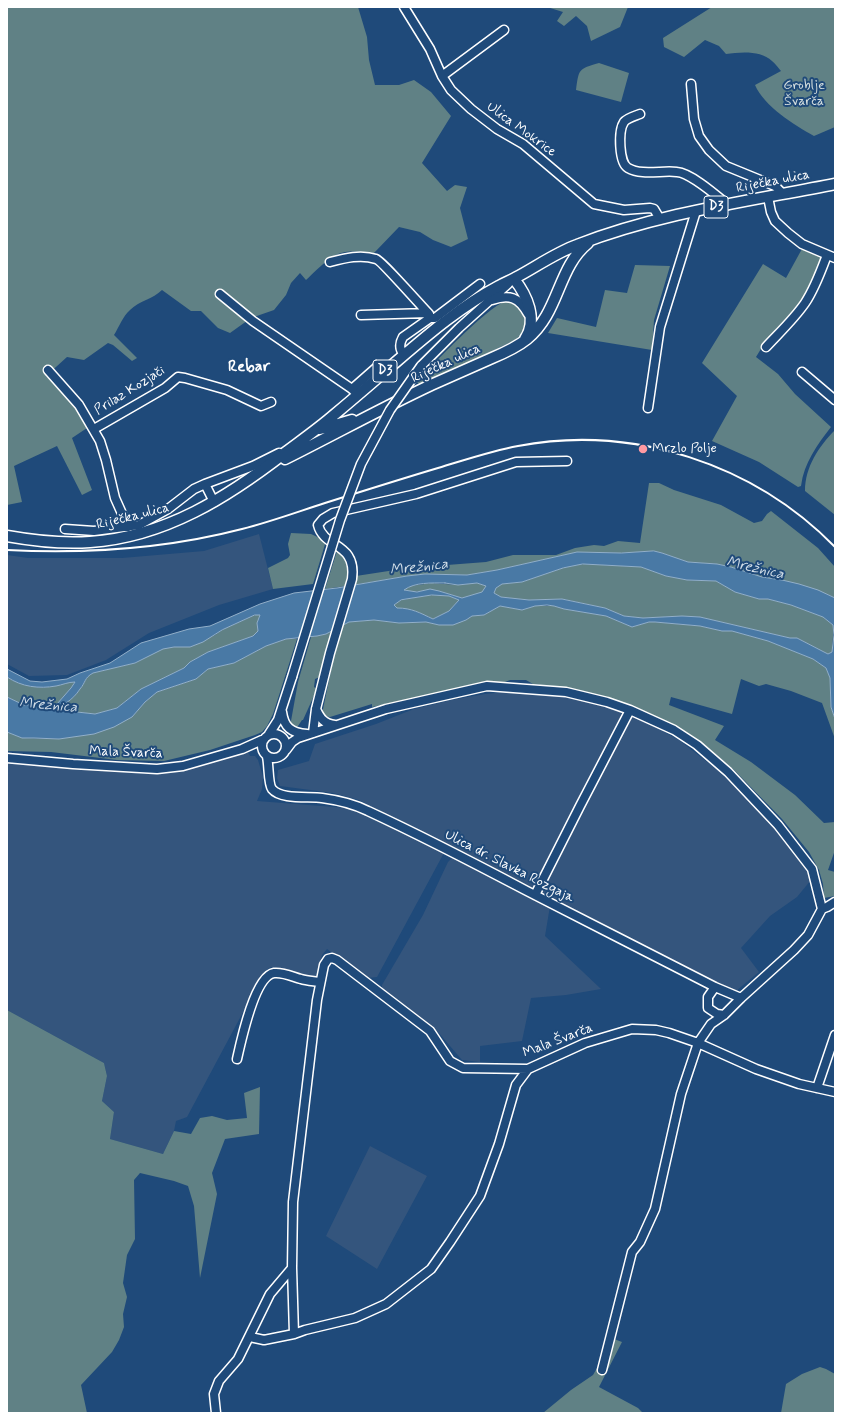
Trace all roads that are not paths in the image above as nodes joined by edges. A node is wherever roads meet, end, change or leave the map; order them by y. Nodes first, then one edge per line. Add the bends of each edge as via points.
1 (404, 7) edge
2 (504, 30) dead end
3 (442, 76) junction
4 (691, 84) dead end
5 (640, 114) dead end
6 (835, 184) edge
7 (783, 194) junction
8 (768, 197) junction
9 (728, 205) junction
10 (696, 211) junction
11 (660, 219) junction
12 (599, 237) junction
13 (827, 255) junction
14 (835, 258) edge
15 (330, 262) dead end
16 (514, 279) junction
17 (480, 284) dead end
18 (220, 294) dead end
19 (489, 301) junction
20 (361, 315) dead end
21 (429, 315) junction
22 (530, 316) junction
23 (523, 342) junction
24 (766, 347) dead end
25 (404, 355) junction
26 (377, 367) dead end
27 (48, 370) dead end
28 (802, 372) dead end
29 (355, 392) junction
30 (835, 400) edge
31 (271, 402) dead end
32 (648, 408) dead end
33 (381, 410) junction
34 (94, 429) junction
35 (317, 429) junction
36 (301, 441) junction
37 (567, 461) dead end
38 (262, 471) junction
39 (205, 484) junction
40 (214, 502) junction
41 (128, 527) junction
42 (65, 529) dead end
43 (7, 536) edge
44 (316, 709) junction
45 (282, 710) junction
46 (630, 710) junction
47 (278, 720) junction
48 (335, 725) junction
49 (311, 733) junction
50 (269, 734) junction
51 (281, 736) junction
52 (298, 738) junction
53 (262, 740) junction
54 (242, 749) junction
55 (283, 753) junction
56 (266, 756) junction
57 (7, 758) edge
58 (270, 774) junction
59 (535, 895) junction
60 (835, 902) edge
61 (822, 908) junction
62 (320, 982) junction
63 (715, 987) junction
64 (741, 998) junction
65 (724, 1015) junction
66 (835, 1035) edge
67 (698, 1043) junction
68 (237, 1059) dead end
69 (528, 1069) junction
70 (817, 1088) junction
71 (835, 1092) edge
72 (292, 1268) junction
73 (294, 1334) junction
74 (250, 1337) junction
75 (602, 1370) dead end
76 (216, 1413) edge

1 - 3 street, Ulica Mokrice via 430,49
2 - 3 street
3 - 11 street, Ulica Mokrice via 451,90 471,109 497,129 523,144 594,204 624,210 650,208 654,209
4 - 7 street via 694,119 699,136 709,150 726,166 775,186
5 - 9 street via 625,121 622,127 621,155 627,168 635,171 678,172 692,178
6 - 7 main road, Riječka ulica / D3
7 - 8 main road, Riječka ulica / D3
8 - 9 main road, Riječka ulica / D3
8 - 13 street via 775,221 802,244
9 - 10 main road, Riječka ulica / D3
10 - 11 main road, Riječka ulica / D3
10 - 32 street via 660,328
11 - 12 main road, Riječka ulica / D3
12 - 16 main road, Riječka ulica / D3 via 574,246
12 - 23 main road, Riječka ulica / D3 via 579,251 544,321
13 - 14 street
13 - 24 street via 805,303
15 - 21 street via 352,257 378,260
16 - 19 street
16 - 22 main road via 527,300
16 - 25 main road, Riječka ulica / D3 via 474,301
17 - 21 street via 435,318
18 - 29 street via 253,321
19 - 22 street via 505,296 515,299 524,306
19 - 45 street, bridge via 421,366 390,410 361,464 340,520
20 - 21 street
21 - 25 street via 401,341 400,347
22 - 23 main road via 529,331
23 - 33 main road, Riječka ulica / D3
25 - 29 main road, Riječka ulica / D3
26 - 29 street
27 - 34 street, Prilaz Kozjači via 79,405
28 - 30 street
29 - 35 main road, Riječka ulica / D3
31 - 34 street, Prilaz Kozjači via 261,406 227,390 178,377 165,388
33 - 35 main road
33 - 38 main road, Riječka ulica / D3
34 - 41 street, Prilaz Kozjači via 102,447 115,498
35 - 36 main road, Riječka ulica / D3
36 - 38 main road, Riječka ulica / D3
36 - 39 street, Riječka ulica via 253,466
37 - 44 street via 516,462 416,494 333,513 323,519 318,525 320,530 347,554 353,570
38 - 40 main road, Riječka ulica / D3
39 - 40 street
39 - 41 street, Riječka ulica via 194,489 168,509 139,525
40 - 43 main road, Riječka ulica / D3 via 175,522 120,538 66,543
41 - 42 street, Riječka ulica via 94,531
44 - 48 street via 323,722
44 - 49 street
45 - 47 street
45 - 49 street via 284,724 288,728 297,733
46 - 48 street via 566,692 487,686 386,709
46 - 59 street
46 - 61 street via 674,730 697,744 728,772 778,825 812,869
47 - 50 street
47 - 51 street
48 - 49 street
49 - 52 street
50 - 51 street
50 - 53 street
51 - 52 street
51 - 55 street via 286,742
52 - 55 street
53 - 54 street, Mala Švarča
53 - 56 street via 262,749
54 - 56 street via 252,749
54 - 57 street, Mala Švarča via 183,766 157,769
55 - 56 street via 274,758
55 - 58 street
56 - 58 street
58 - 59 street, Ulica dr. Slavka Rozgaja via 272,790 279,794 321,798 366,810 451,850
59 - 63 street, Ulica dr. Slavka Rozgaja
60 - 61 street
61 - 64 street via 808,935
62 - 68 street via 282,973 269,975 264,979 246,1022
62 - 69 street, Mala Švarča via 324,965 332,958 430,1031 450,1062 463,1068
62 - 72 street via 294,1202
63 - 64 street, Ulica dr. Slavka Rozgaja
63 - 65 street via 708,997 708,1008
64 - 65 street
65 - 67 street via 711,1024
66 - 70 street
67 - 69 street, Mala Švarča via 656,1030 632,1030 585,1043
67 - 70 street, Mala Švarča via 756,1069
67 - 75 street via 681,1094 656,1209 640,1242 632,1252
69 - 73 street via 516,1085 499,1144 480,1196 430,1269 386,1304 355,1318
70 - 71 street, Mala Švarča
72 - 73 street
72 - 74 street via 270,1294
73 - 74 street via 264,1340
74 - 76 street via 238,1359 219,1381 214,1394

